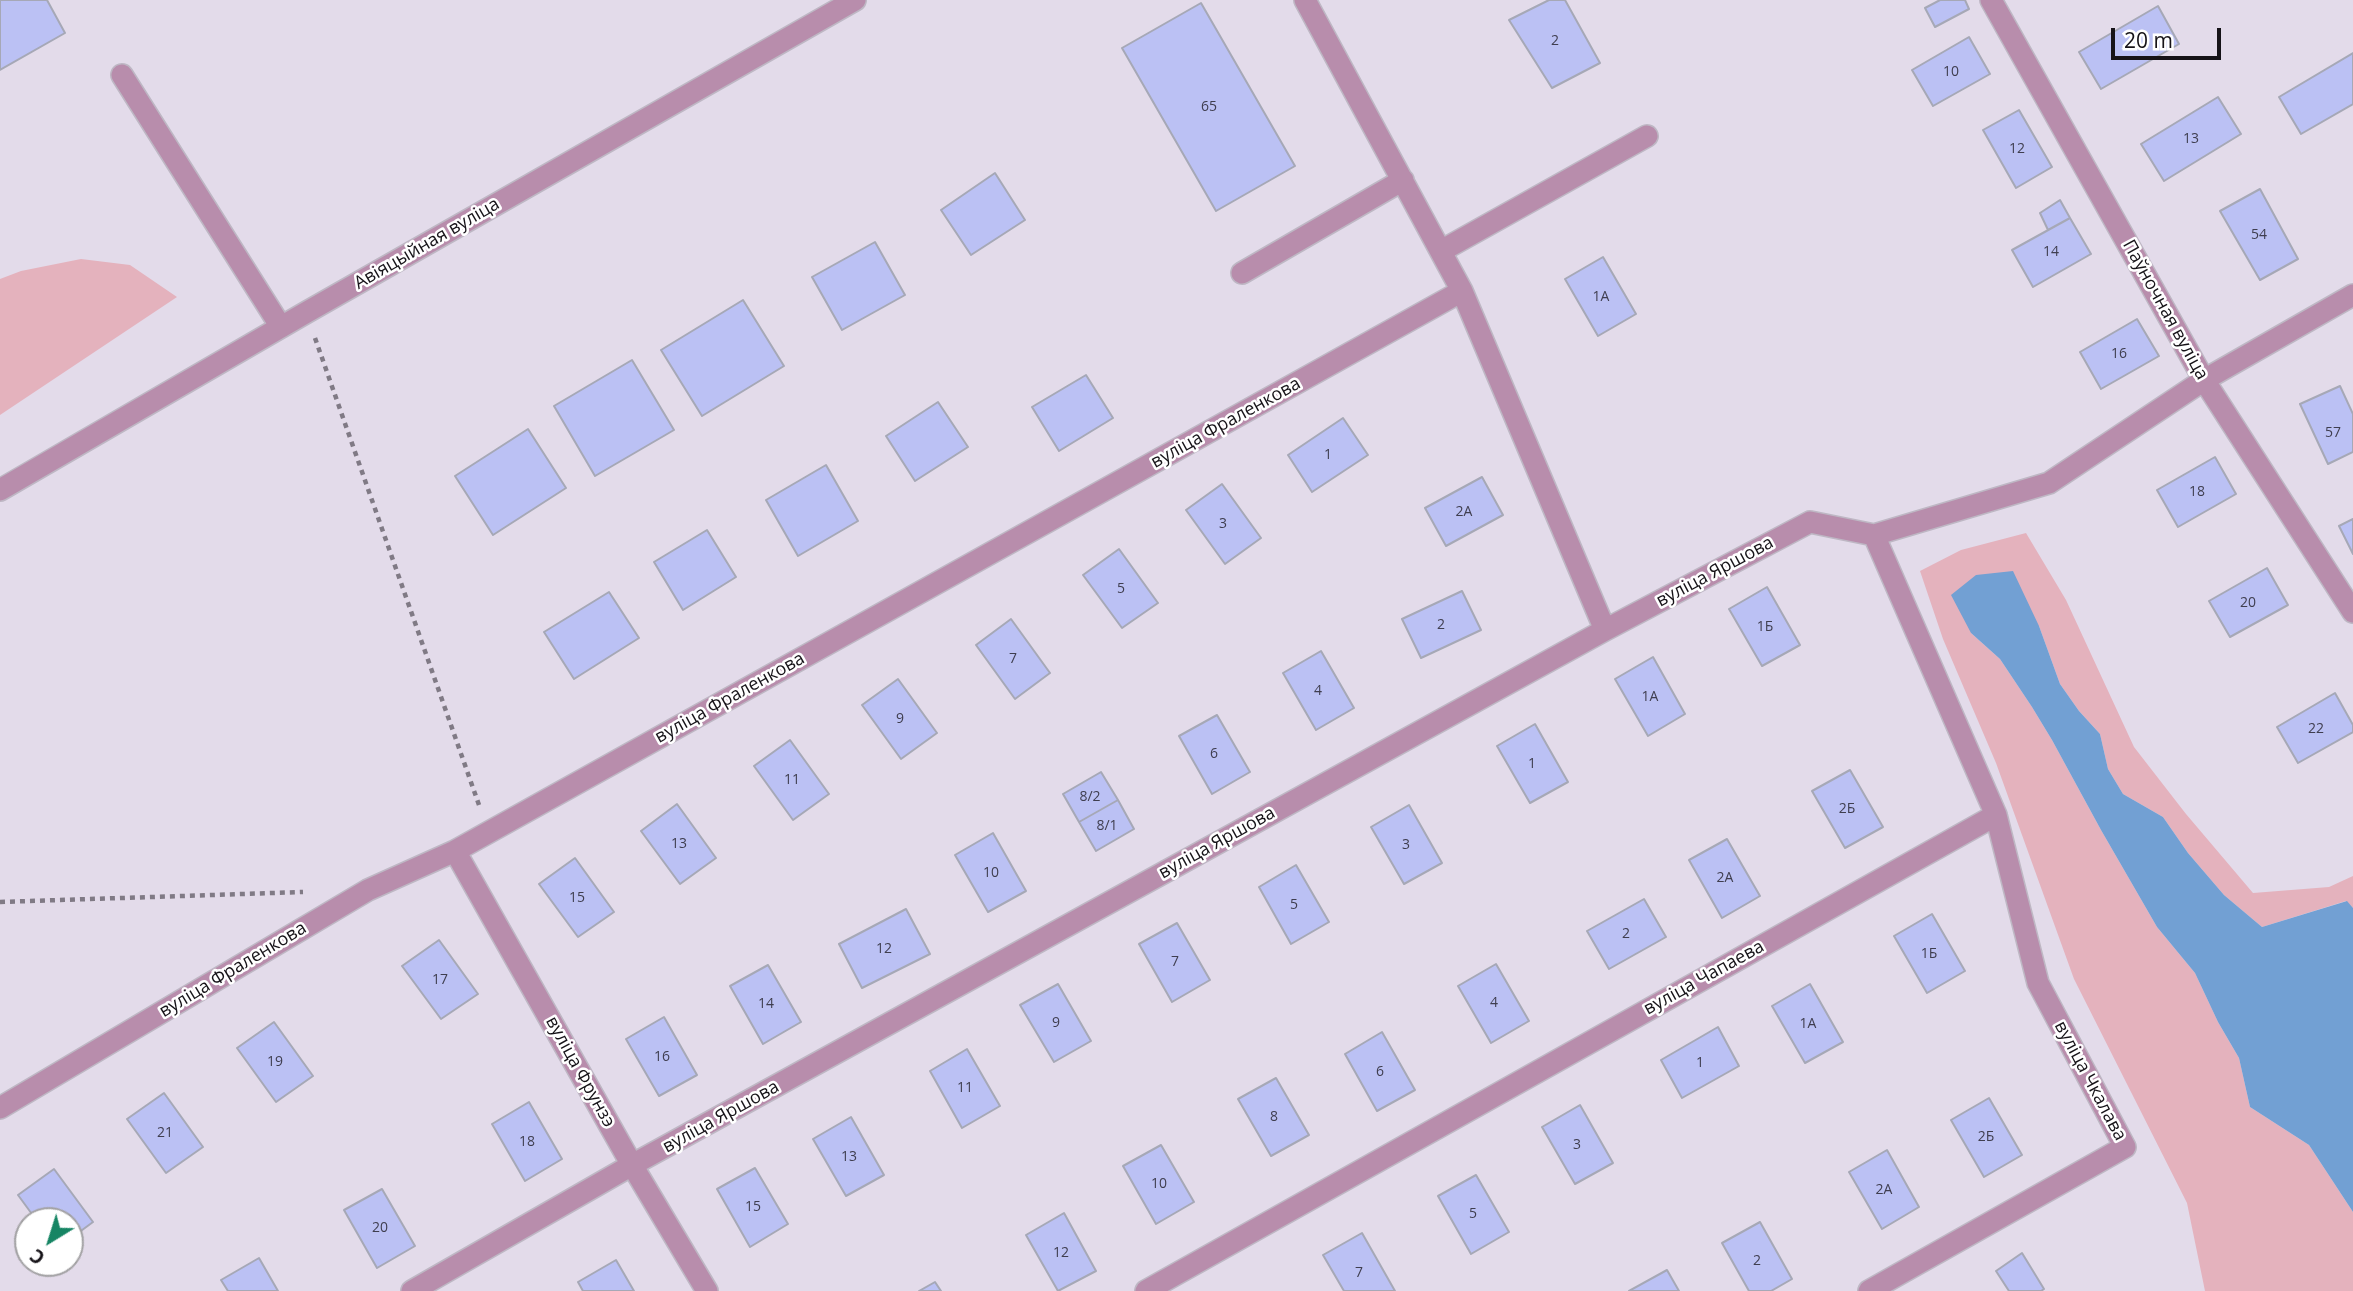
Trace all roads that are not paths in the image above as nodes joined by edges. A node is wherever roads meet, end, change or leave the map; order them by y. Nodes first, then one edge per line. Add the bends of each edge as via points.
1 (855, 0) edge
2 (1305, 0) edge
3 (1991, 0) edge
4 (122, 75) dead end
5 (1647, 136) dead end
6 (1403, 180) junction
7 (1441, 251) junction
8 (1242, 273) dead end
9 (1462, 291) junction
10 (2353, 295) edge
11 (281, 327) junction
12 (2204, 380) junction
13 (0, 490) edge
14 (1874, 535) junction
15 (2353, 611) edge
16 (1605, 630) junction
17 (1996, 815) junction
18 (455, 851) junction
19 (0, 1108) edge
20 (632, 1166) junction
21 (412, 1291) edge
22 (708, 1291) edge
23 (1146, 1291) edge
24 (1869, 1291) edge

1 - 11 street, Авіяцыйная вуліца
2 - 6 street
3 - 12 street, Паўночная вуліца
4 - 11 street
5 - 7 street
6 - 7 street
6 - 8 street
7 - 9 street
9 - 16 street
9 - 18 street, вуліца Фраленкова
10 - 12 street, вуліца Яршова
11 - 13 street, Авіяцыйная вуліца
12 - 14 street, вуліца Яршова via 2049,483
12 - 15 street, Паўночная вуліца
14 - 16 street, вуліца Яршова via 1810,522
14 - 17 street
16 - 20 street, вуліца Яршова
17 - 23 street, вуліца Чапаева
17 - 24 street, вуліца Чкалава via 2038,983 2125,1147
18 - 19 street, вуліца Фраленкова via 368,890
18 - 20 street, вуліца Фрунзэ
20 - 21 street, вуліца Яршова
20 - 22 street, вуліца Фрунзэ

